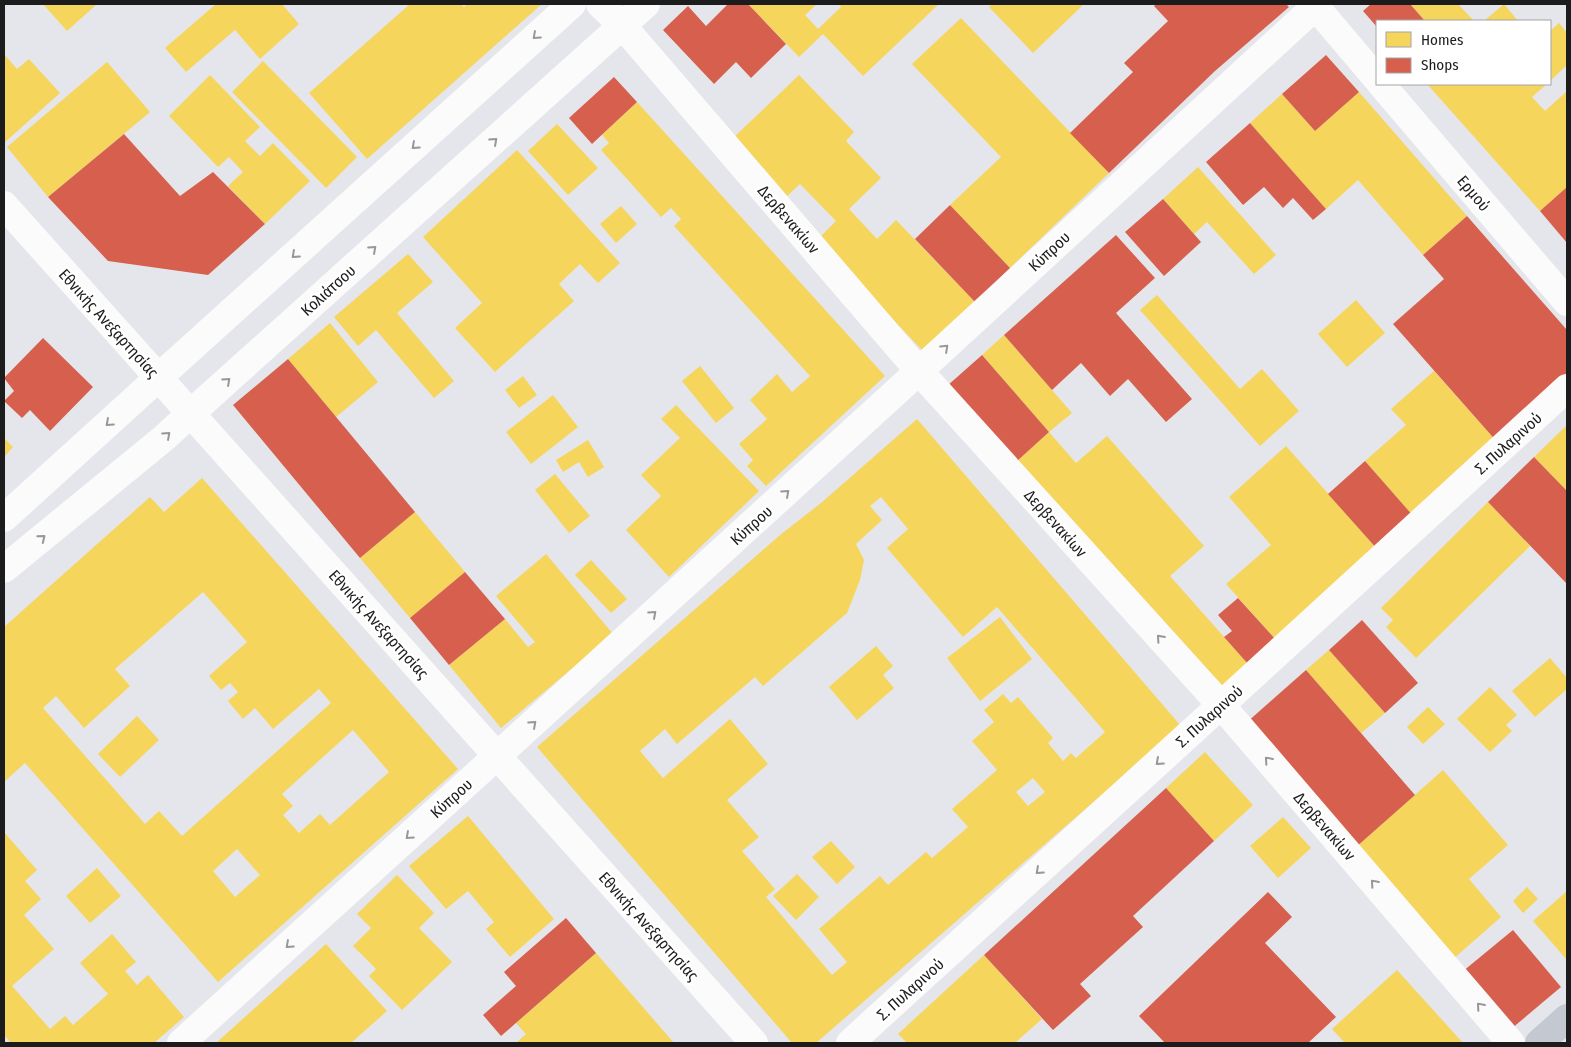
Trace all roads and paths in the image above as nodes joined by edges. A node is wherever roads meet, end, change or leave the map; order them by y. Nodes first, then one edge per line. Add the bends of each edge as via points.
1 (572, 4) edge
2 (600, 4) edge
3 (646, 4) edge
4 (1316, 5) edge
5 (622, 25) junction
6 (1376, 78) edge
7 (1382, 85) edge
8 (4, 206) edge
9 (1567, 302) edge
10 (920, 371) junction
11 (158, 378) junction
12 (1567, 388) edge
13 (190, 414) junction
14 (4, 518) edge
15 (4, 569) edge
16 (1220, 705) junction
17 (497, 756) junction
18 (1567, 1018) edge
19 (181, 1043) edge
20 (754, 1043) edge
21 (850, 1043) edge
22 (1511, 1043) edge
23 (1539, 1043) edge

1 -> 11 street
2 - 5 street, Δερβενακίων
3 - 5 street, Κολιάτσου
4 - 6 street
10 -> 4 street, Κύπρου
5 - 10 street, Δερβενακίων
13 -> 5 street, Κολιάτσου
7 - 9 street, Ερμού
8 - 11 street, Εθνικής Ανεξαρτησίας
16 -> 10 street, Δερβενακίων
17 -> 10 street, Κύπρου
11 - 13 street, Εθνικής Ανεξαρτησίας
11 -> 14 street
12 - 16 street, Σ. Πυλαρινού
15 -> 13 street, Κολιάτσου
13 - 17 street, Εθνικής Ανεξαρτησίας
16 -> 21 street, Σ. Πυλαρινού
22 -> 16 street, Δερβενακίων
17 -> 19 street, Κύπρου
17 - 20 street, Εθνικής Ανεξαρτησίας
18 - 23 main road

